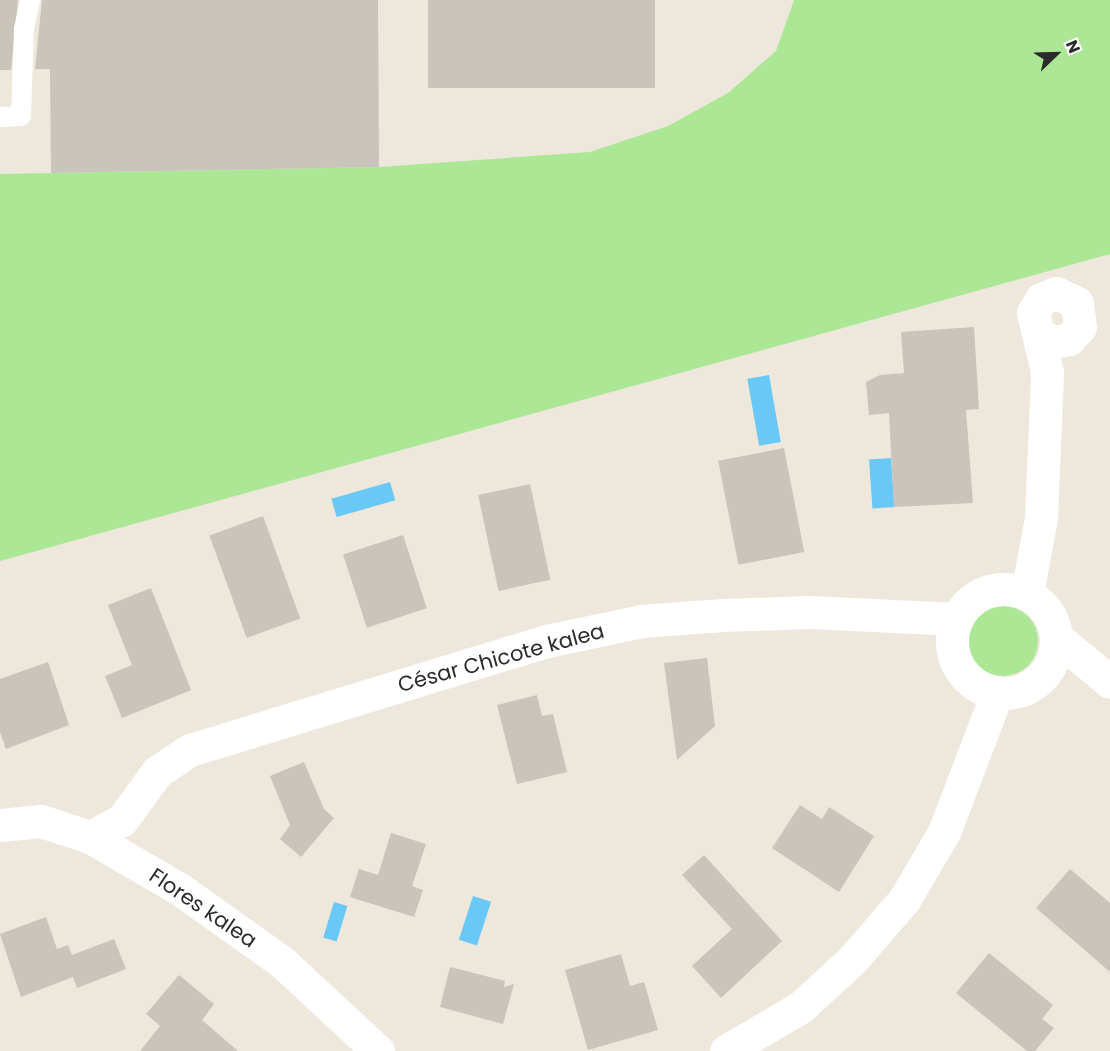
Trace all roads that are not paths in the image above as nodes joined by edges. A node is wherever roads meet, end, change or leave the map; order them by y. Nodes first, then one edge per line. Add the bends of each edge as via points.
1 (30, 0) edge
2 (0, 117) edge
3 (1051, 338) dead end
4 (1027, 594) junction
5 (957, 620) junction
6 (1056, 637) junction
7 (1039, 680) junction
8 (1110, 682) edge
9 (997, 693) junction
10 (0, 825) edge
11 (90, 837) junction
12 (378, 1051) edge
13 (726, 1051) edge

1 - 2 lane via 24,29 21,116
3 - 4 street via 1041,519
4 - 5 street via 999,589 982,594 967,605
4 - 6 street via 1051,620
5 - 9 street via 952,637 956,661 965,676
5 - 11 street, César Chicote kalea via 810,612 723,615 641,621 547,641 190,750 157,772 122,820
6 - 7 street via 1050,665
6 - 8 street
7 - 8 street
7 - 9 street via 1024,689
9 - 13 street via 944,832 904,900 853,959 801,1007
10 - 11 street, Flores kalea via 41,821
11 - 12 street, Flores kalea via 178,888 282,962

